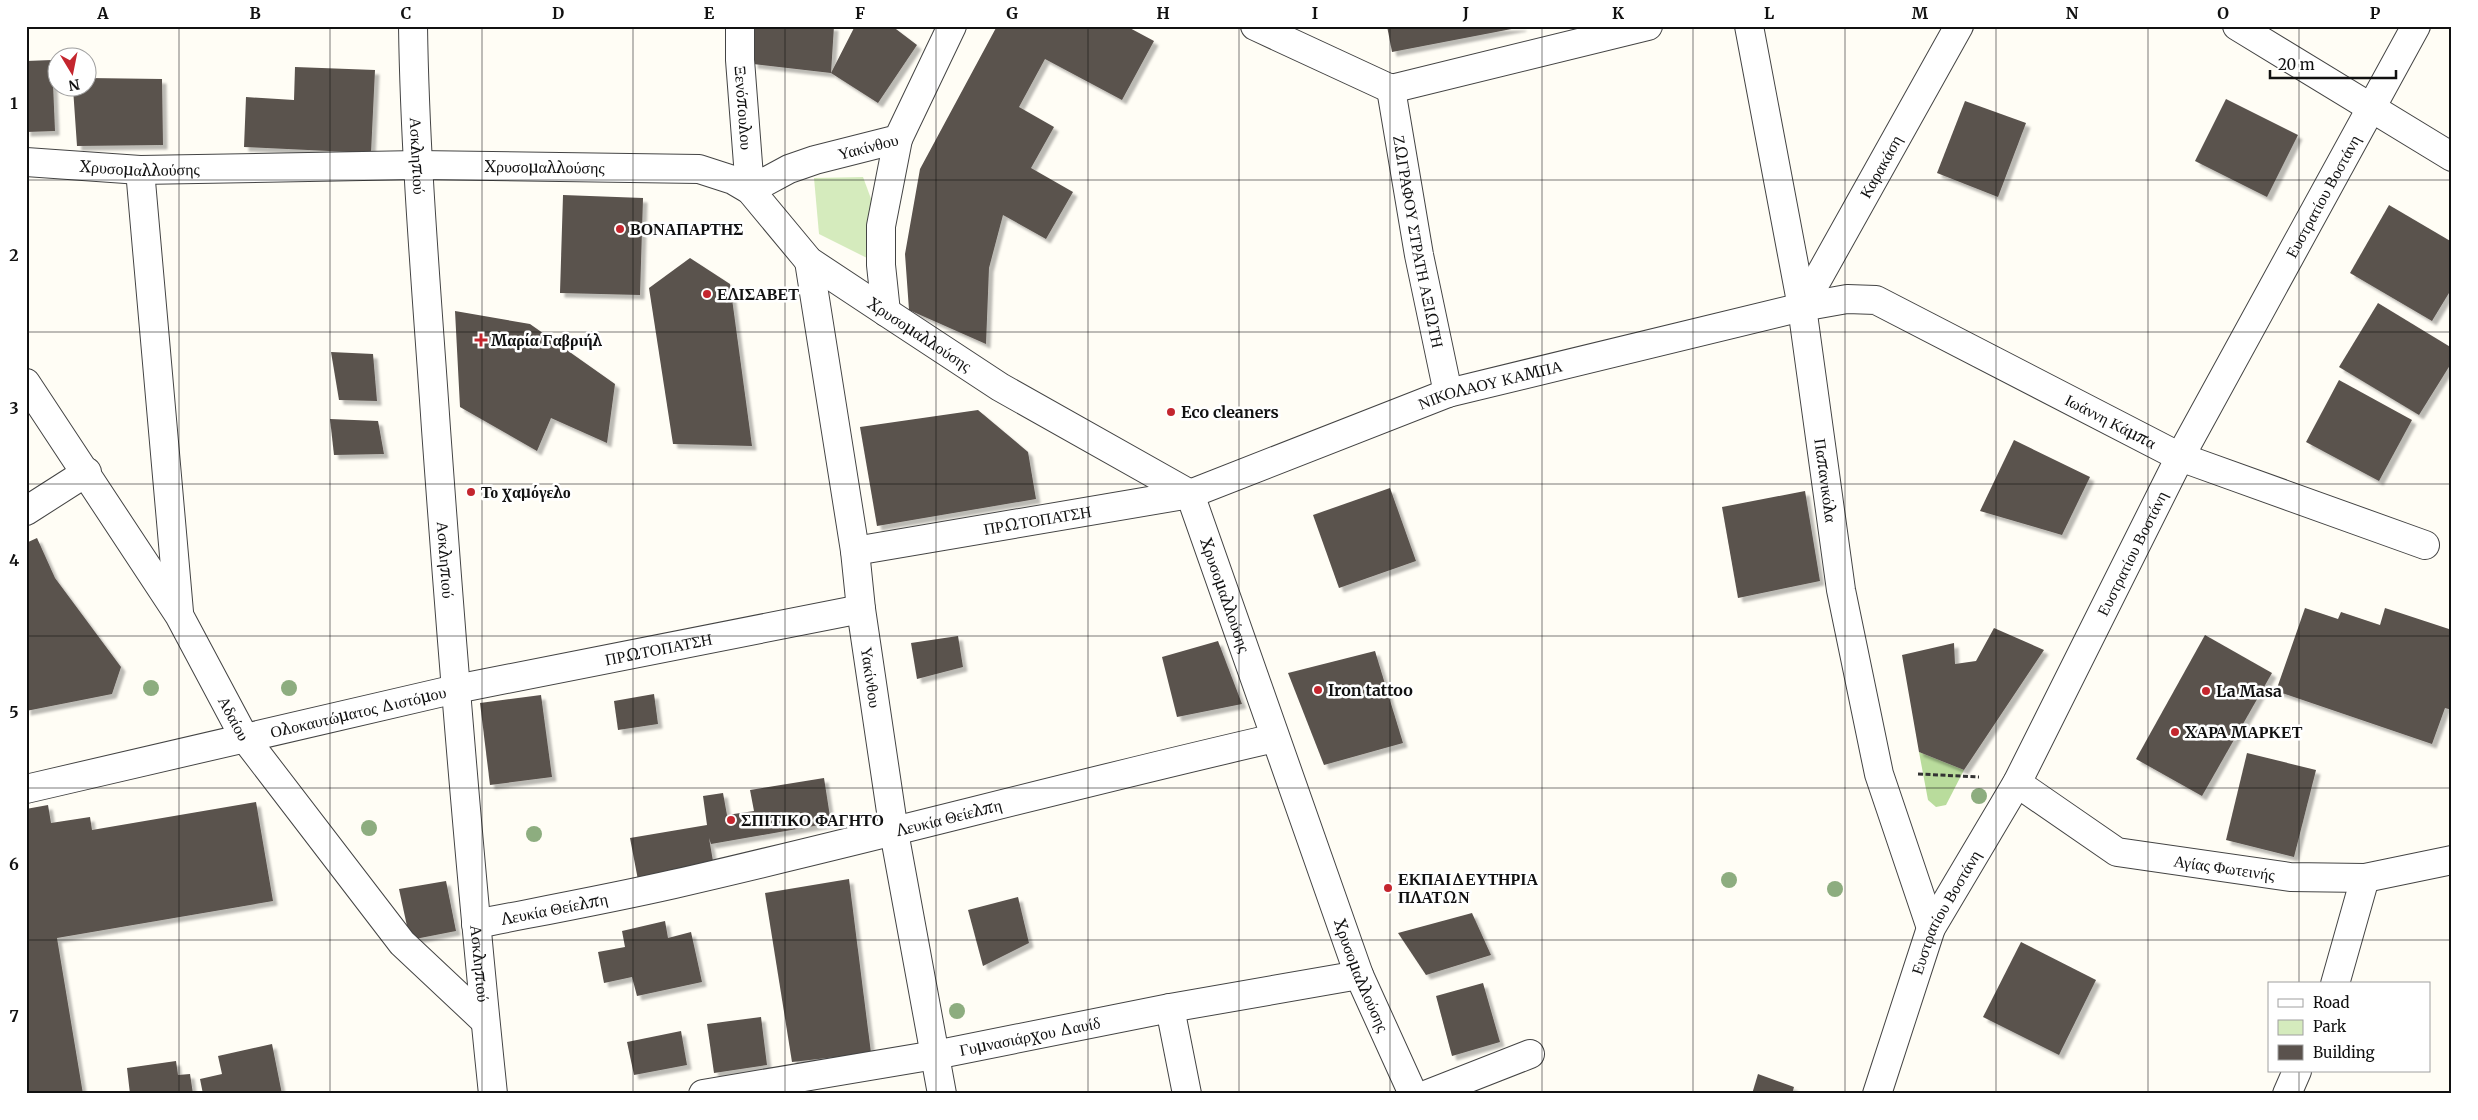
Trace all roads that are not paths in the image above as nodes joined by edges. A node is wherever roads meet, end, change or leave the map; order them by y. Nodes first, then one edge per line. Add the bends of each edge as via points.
1 (413, 26) edge
2 (740, 26) edge
3 (952, 26) edge
4 (1255, 26) edge
5 (1648, 26) edge
6 (1749, 26) edge
7 (1959, 26) edge
8 (2237, 26) edge
9 (2416, 26) edge
10 (1391, 89) junction
11 (2371, 106) junction
12 (898, 139) junction
13 (2452, 157) edge
14 (26, 162) edge
15 (418, 165) junction
16 (140, 170) junction
17 (750, 190) junction
18 (809, 261) junction
19 (1802, 307) junction
20 (886, 312) junction
21 (1448, 393) junction
22 (31, 398) edge
23 (2180, 457) junction
24 (87, 472) junction
25 (1190, 494) junction
26 (26, 511) edge
27 (2425, 545) dead end
28 (855, 550) junction
29 (861, 609) junction
30 (179, 615) junction
31 (456, 689) junction
32 (244, 737) junction
33 (1275, 738) junction
34 (2017, 783) junction
35 (26, 789) edge
36 (894, 832) junction
37 (2452, 860) edge
38 (2365, 878) junction
39 (476, 924) junction
40 (1931, 928) junction
41 (1359, 975) junction
42 (2336, 982) edge
43 (1170, 1008) junction
44 (485, 1021) junction
45 (1530, 1054) dead end
46 (935, 1055) junction
47 (2296, 1072) edge
48 (493, 1094) edge
49 (703, 1094) edge
50 (942, 1094) edge
51 (1187, 1094) edge
52 (1413, 1094) edge
53 (1428, 1094) edge
54 (1877, 1094) edge
55 (2287, 1094) edge

1 - 15 street, Ασκληπιού
2 - 17 street, Ξενόπουλου
3 - 12 street, Υακίνθου
4 - 10 street
5 - 10 street
6 - 19 street, Παπανικόλα
7 - 19 street, Καρακάση
8 - 11 street
9 - 11 street, Ευστρατίου Βοστάνη
10 - 21 street, ΖΩΓΡΑΦΟΥ ΣΤΡΑΤΗ ΑΞΙΩΤΗ via 1419,254
11 - 13 street
11 - 23 street, Ευστρατίου Βοστάνη
12 - 17 street, Υακίνθου via 789,169
12 - 20 street via 882,226 881,265
14 - 16 street, Χρυσομαλλούσης
15 - 16 street, Χρυσομαλλούσης
15 - 17 street, Χρυσομαλλούσης via 699,168 734,180
15 - 31 street, Ασκληπιού
16 - 30 street
17 - 18 street, Χρυσομαλλούσης
18 - 20 street, Χρυσομαλλούσης
18 - 28 street, Υακίνθου
19 - 21 street, ΝΙΚΟΛΑΟΥ ΚΑΜΠΑ
19 - 23 street, Ιωάννη Κάμπα via 1847,299 1876,300
19 - 40 street, Παπανικόλα via 1842,590 1879,774
20 - 25 street, Χρυσομαλλούσης via 1000,387
21 - 25 street, ΝΙΚΟΛΑΟΥ ΚΑΜΠΑ
22 - 24 street, Αδαίου
23 - 27 street, Ιωάννη Κάμπα
23 - 34 street, Ευστρατίου Βοστάνη
24 - 26 street
24 - 30 street, Αδαίου
25 - 28 street, ΠΡΩΤΟΠΑΤΣΗ
25 - 33 street, Χρυσομαλλούσης
28 - 29 street, Υακίνθου
29 - 31 street, ΠΡΩΤΟΠΑΤΣΗ
29 - 36 street, Υακίνθου
30 - 32 street, Αδαίου
31 - 32 street, Ολοκαυτώματος Διστόμου
31 - 39 street, Ασκληπιού
32 - 35 street, Ολοκαυτώματος Διστόμου
32 - 44 street, Αδαίου via 402,943
33 - 36 street, Λευκία Θείελπη via 1121,773
33 - 41 street, Χρυσομαλλούσης
34 - 38 street, Αγίας Φωτεινής via 2118,852 2290,877
34 - 40 street, Ευστρατίου Βοστάνη
36 - 39 street, Λευκία Θείελπη via 672,884
36 - 46 street, Υακίνθου
37 - 38 street, Αγίας Φωτεινής
38 - 42 street
39 - 44 street, Ασκληπιού
40 - 54 street, Ευστρατίου Βοστάνη
41 - 43 street, Γυμνασιάρχου Δαυίδ
41 - 52 street, Χρυσομαλλούσης
43 - 46 street, Γυμνασιάρχου Δαυίδ
43 - 51 street
44 - 48 street, Ασκληπιού
45 - 53 street
46 - 49 street, Γυμνασιάρχου Δαυίδ
46 - 50 street, Υακίνθου
47 - 55 street

